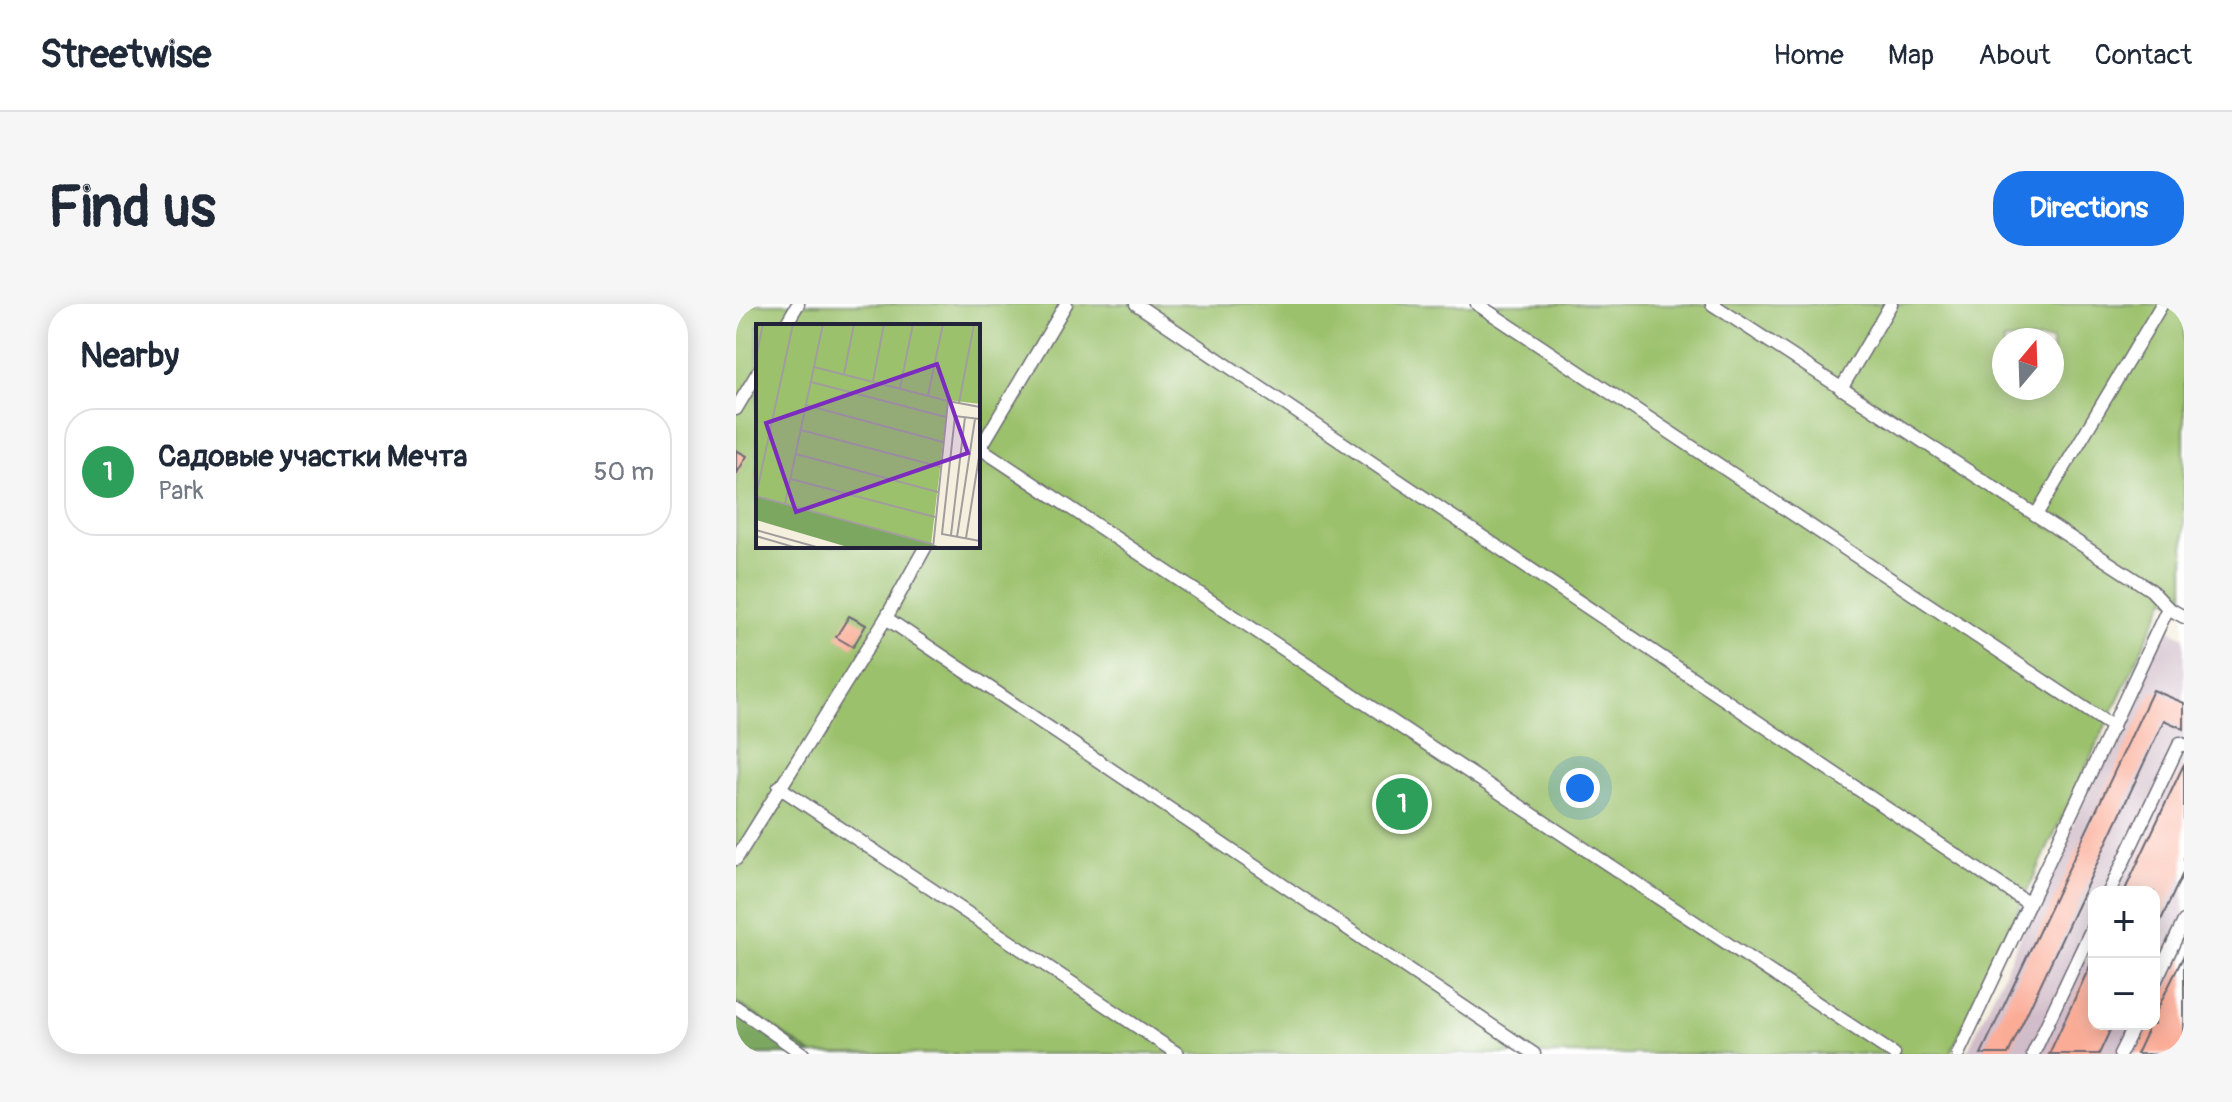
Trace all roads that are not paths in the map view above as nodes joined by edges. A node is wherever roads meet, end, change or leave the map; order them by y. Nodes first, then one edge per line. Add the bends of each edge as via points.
1 (798, 304) edge
2 (1066, 304) edge
3 (1136, 304) edge
4 (1477, 304) edge
5 (1712, 304) edge
6 (1891, 304) edge
7 (2162, 304) edge
8 (786, 324) edge
9 (756, 375) edge
10 (1841, 389) junction
11 (736, 409) edge
12 (980, 448) edge
13 (980, 451) edge
14 (2036, 515) junction
15 (925, 548) edge
16 (2168, 608) junction
17 (2184, 617) edge
18 (886, 618) junction
19 (2113, 727) junction
20 (2184, 745) edge
21 (779, 787) junction
22 (736, 859) edge
23 (2112, 886) edge
24 (2029, 904) junction
25 (2184, 921) edge
26 (2088, 937) edge
27 (2160, 971) edge
28 (736, 1007) edge
29 (2132, 1030) edge
30 (803, 1054) edge
31 (1178, 1054) edge
32 (1534, 1054) edge
33 (1894, 1054) edge
34 (1958, 1054) edge
35 (2033, 1054) edge
36 (2120, 1054) edge

1 - 8 lane
2 - 12 lane
3 - 24 lane
4 - 19 lane
5 - 10 lane
6 - 10 lane
7 - 14 lane
9 - 11 lane
10 - 14 lane
13 - 33 lane
14 - 16 lane via 2151,590
15 - 18 lane
16 - 17 lane
16 - 19 lane
18 - 21 lane
18 - 32 lane
19 - 24 lane
20 - 23 lane via 2180,743
21 - 22 lane
21 - 31 lane
24 - 34 lane
25 - 27 lane
26 - 35 lane
28 - 30 lane
29 - 36 lane

